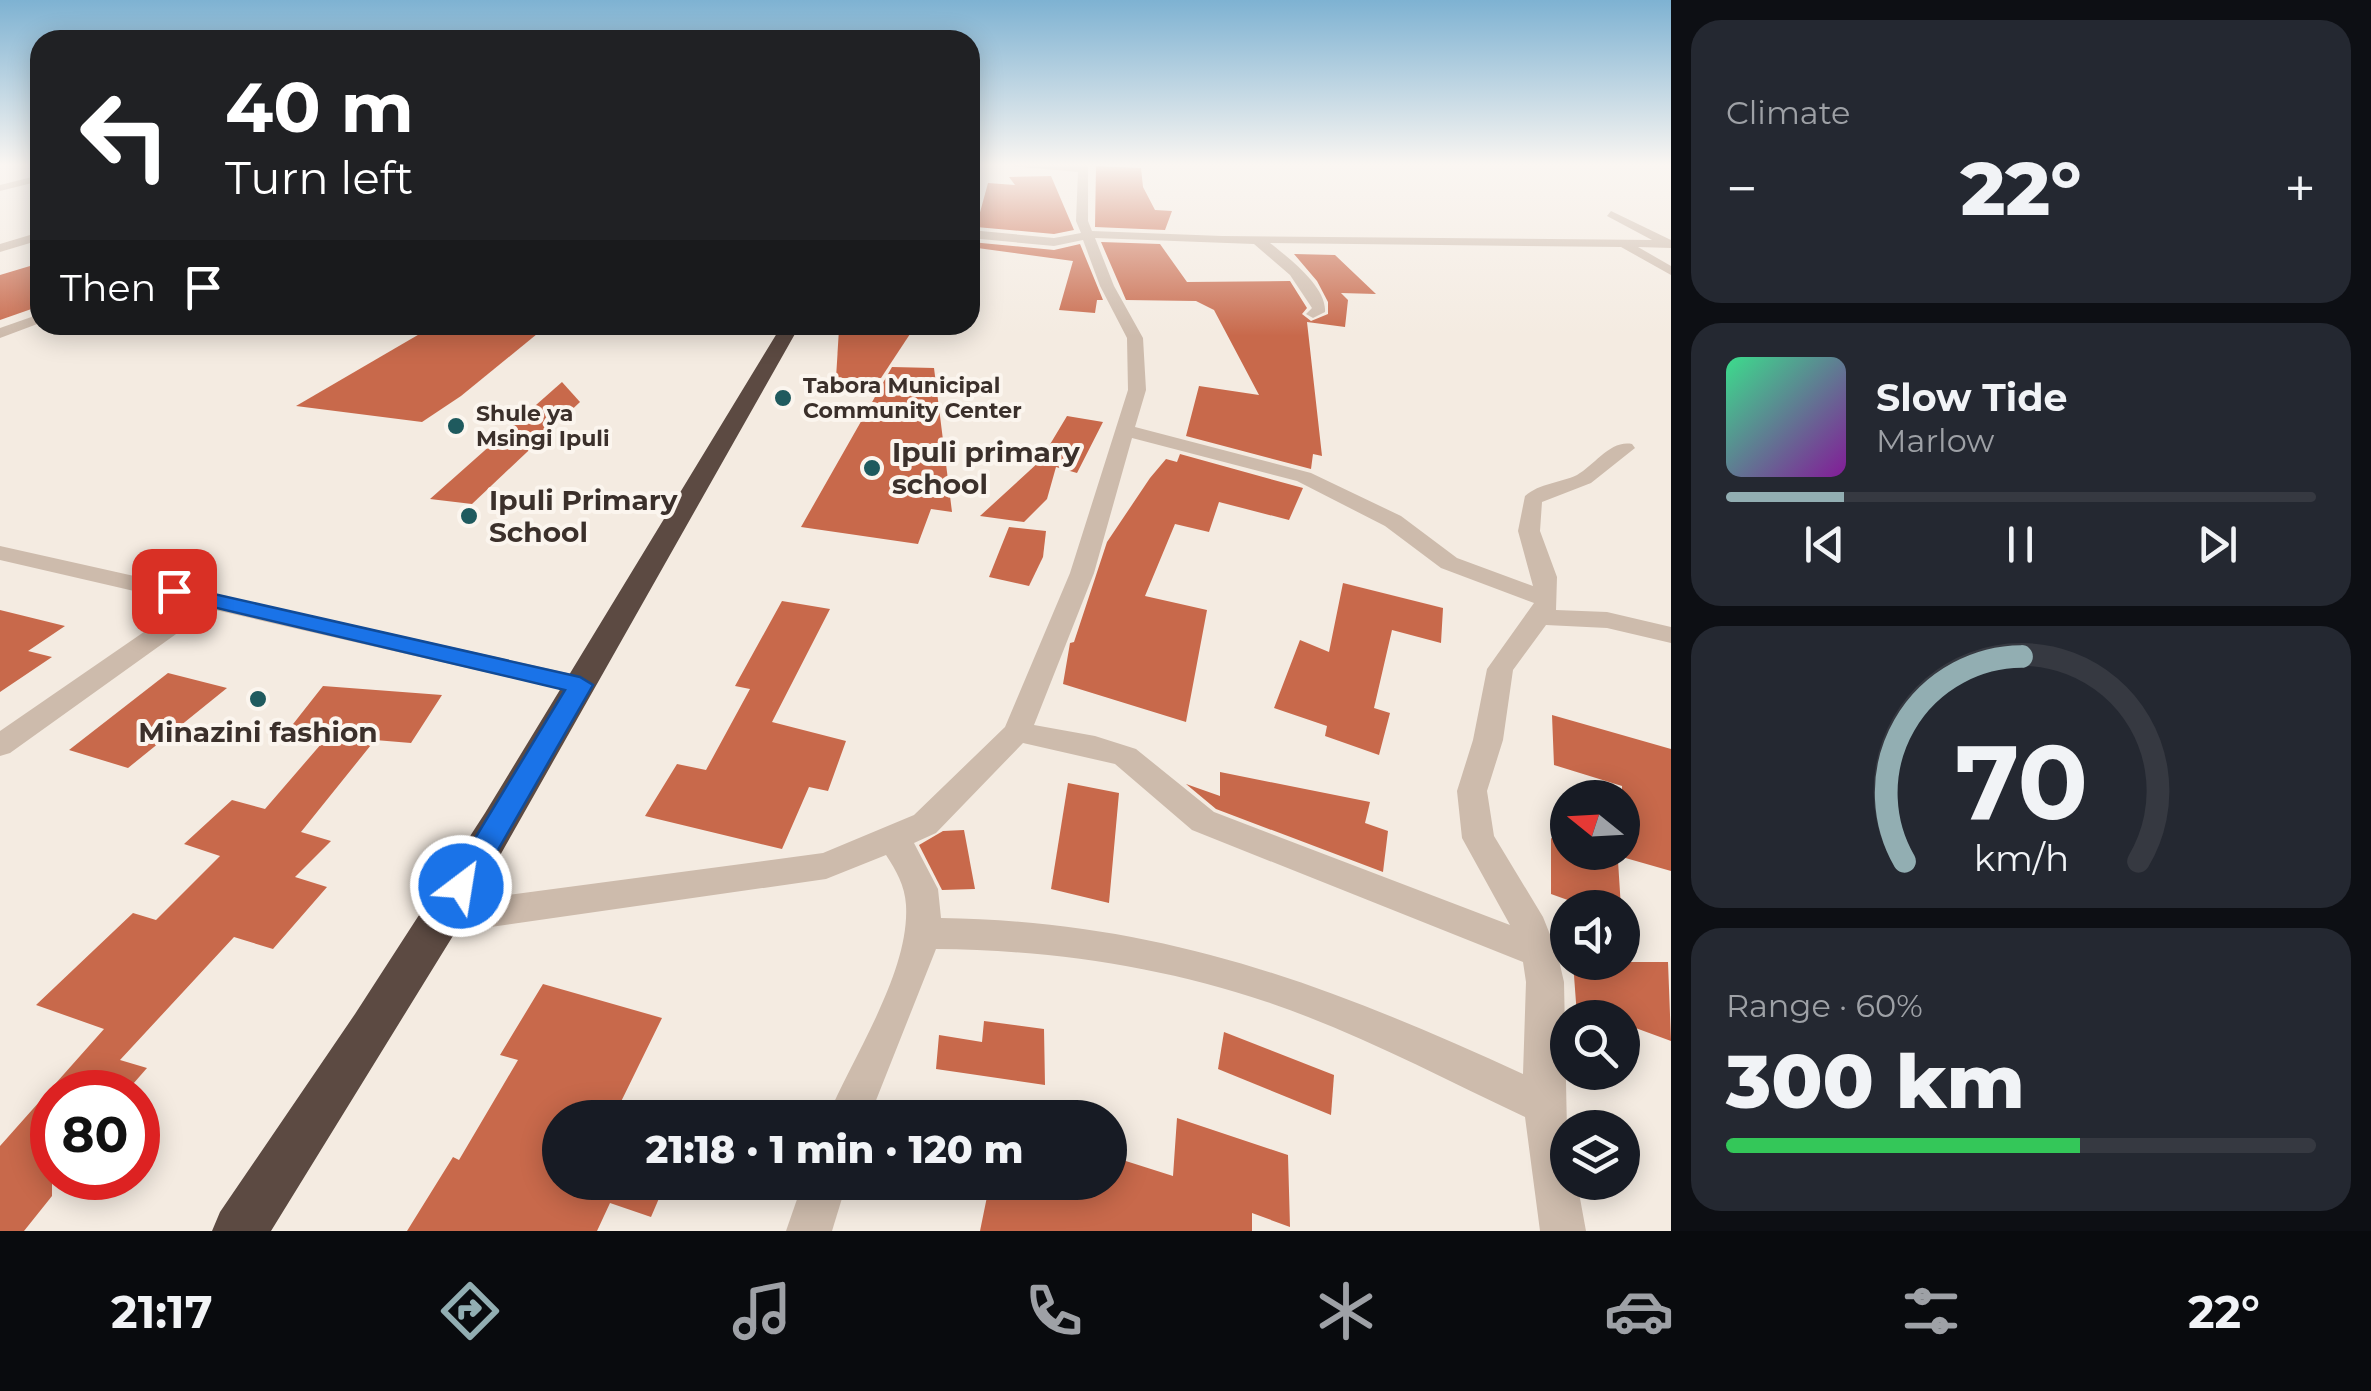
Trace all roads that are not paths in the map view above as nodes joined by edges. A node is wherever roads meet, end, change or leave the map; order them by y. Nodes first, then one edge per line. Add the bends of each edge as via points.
1 (1083, 221) edge
2 (1625, 221) edge
3 (980, 235) edge
4 (1088, 235) junction
5 (30, 239) edge
6 (1258, 240) junction
7 (1623, 244) junction
8 (1671, 244) edge
9 (0, 248) edge
10 (1671, 270) edge
11 (1313, 314) dead end
12 (30, 322) edge
13 (0, 333) edge
14 (785, 335) edge
15 (1127, 431) junction
16 (1625, 448) dead end
17 (0, 552) edge
18 (208, 599) junction
19 (1544, 609) junction
20 (1671, 636) edge
21 (580, 685) junction
22 (1017, 732) junction
23 (0, 746) edge
24 (892, 839) junction
25 (442, 919) junction
26 (924, 933) junction
27 (1539, 952) junction
28 (855, 1100) edge
29 (1545, 1105) junction
30 (819, 1200) edge
31 (239, 1231) edge
32 (809, 1231) edge
33 (1563, 1231) edge

1 - 4 street
2 - 8 street
3 - 4 street via 1054,242
4 - 6 street
4 - 15 street via 1135,338 1137,390
5 - 9 street
6 - 7 street
6 - 11 street via 1318,298
7 - 8 street
7 - 10 street
12 - 13 street
14 - 21 highway
15 - 19 street via 1304,477 1393,521 1449,563
15 - 22 street via 1082,573
16 - 19 street via 1584,479 1532,500 1530,532 1545,576
17 - 18 street
18 - 21 street
18 - 23 street
19 - 20 street
19 - 27 street via 1500,669 1472,790 1483,851
21 - 25 highway
22 - 24 street via 925,824
22 - 27 street via 1121,756 1203,821
24 - 25 street via 826,866
24 - 26 street via 917,879
25 - 31 highway
26 - 28 street
26 - 29 street via 1074,941 1239,977 1330,1008
27 - 29 street via 1546,982
29 - 33 street
30 - 32 street

